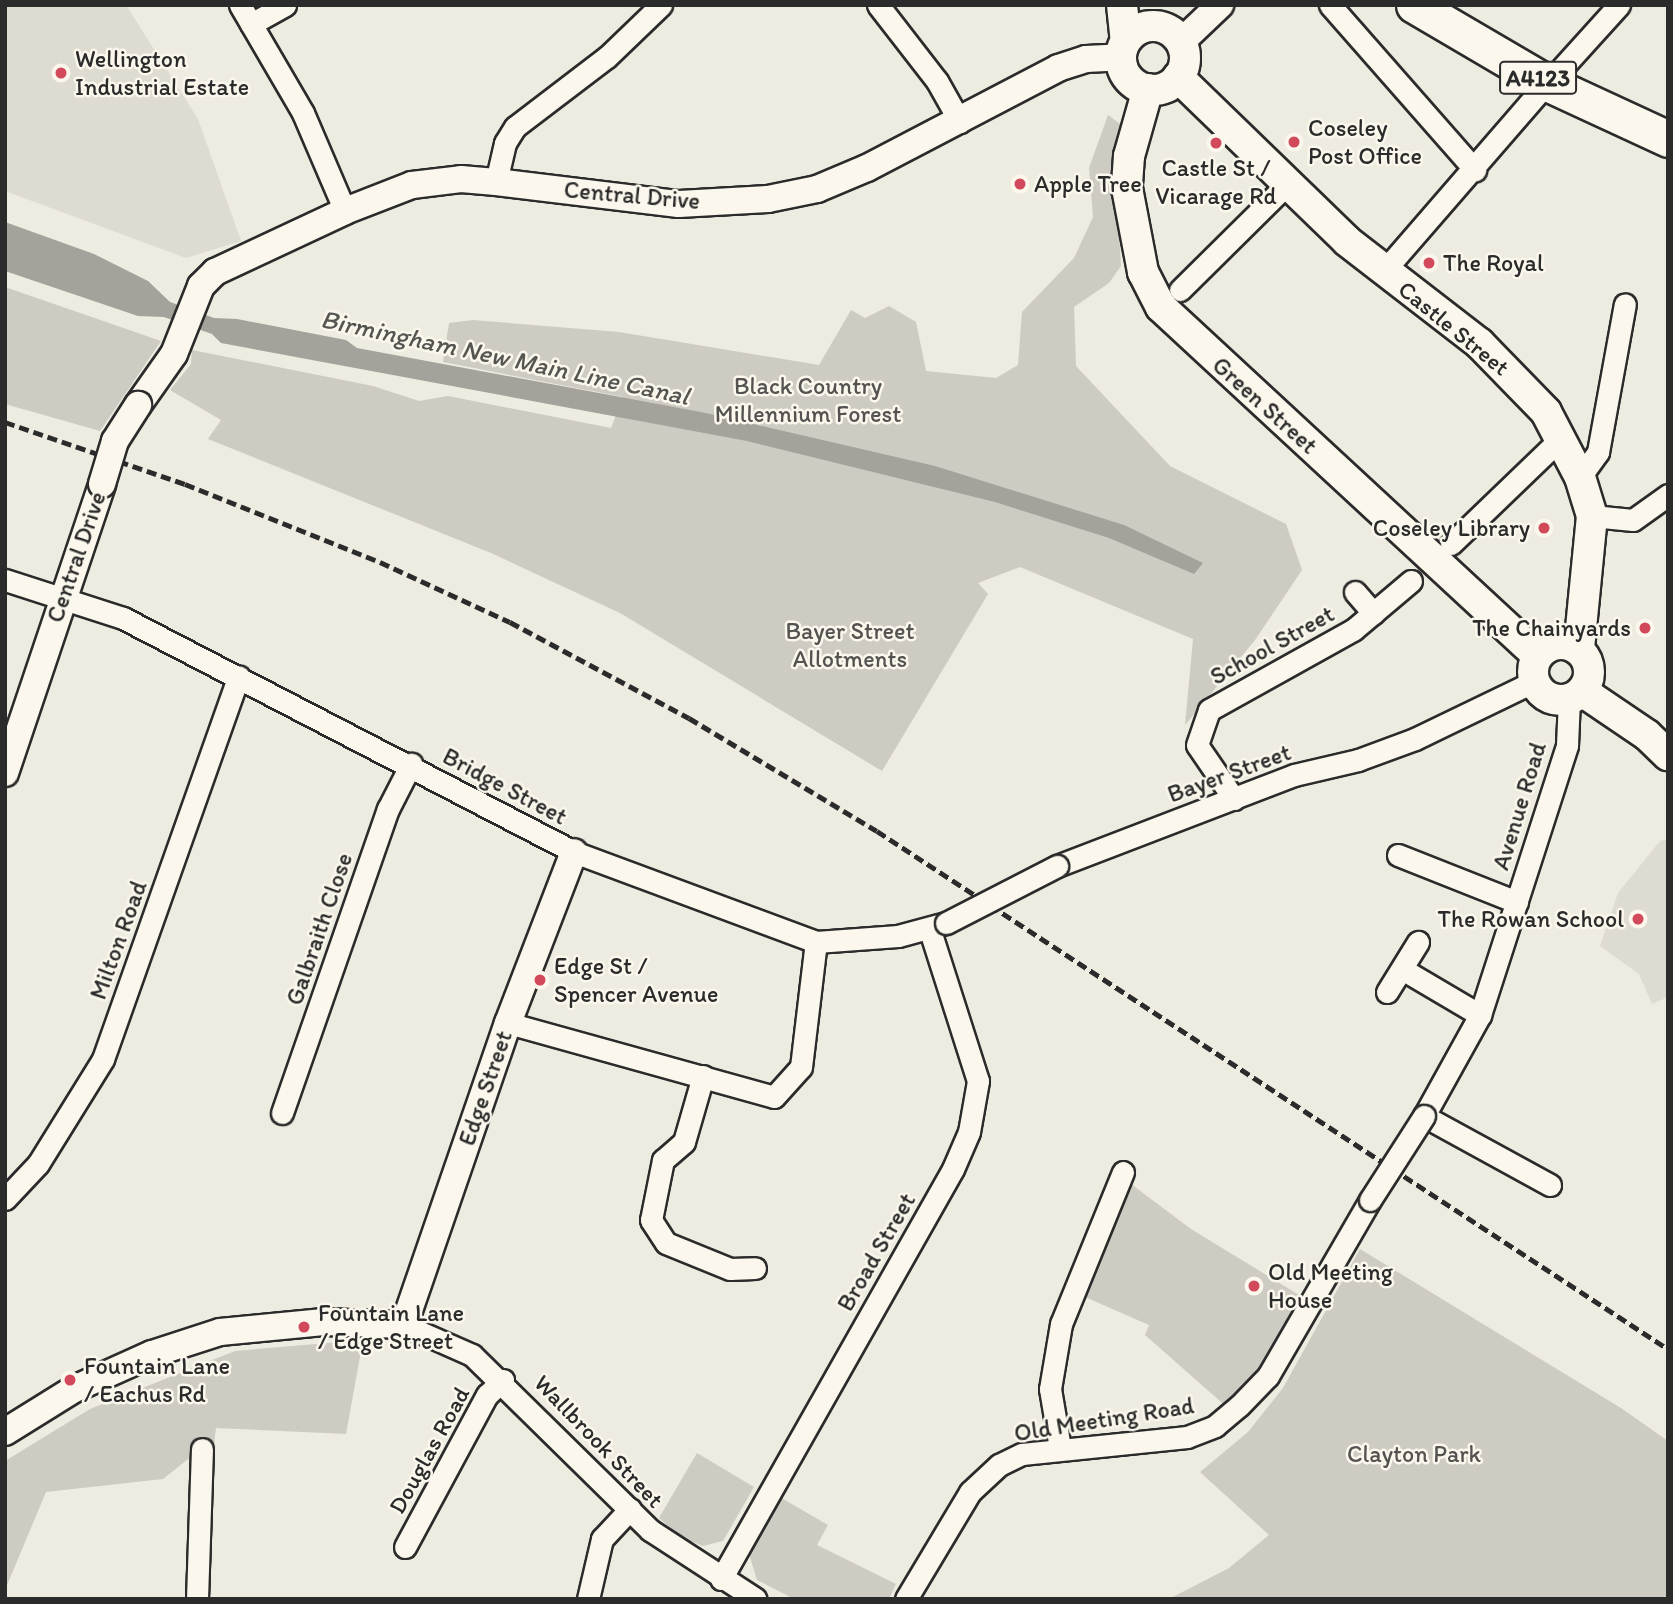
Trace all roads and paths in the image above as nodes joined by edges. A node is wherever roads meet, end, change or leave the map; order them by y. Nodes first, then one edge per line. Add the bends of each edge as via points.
1 (240, 5) edge
2 (285, 5) edge
3 (661, 5) edge
4 (878, 5) edge
5 (1122, 5) edge
6 (1220, 5) edge
7 (1330, 5) edge
8 (1414, 5) edge
9 (1457, 5) edge
10 (1619, 5) edge
11 (251, 24) junction
12 (1162, 25) edge
13 (1124, 49) junction
14 (1555, 76) junction
15 (1178, 77) junction
16 (1149, 89) junction
17 (1668, 113) edge
18 (960, 122) junction
19 (1668, 139) edge
20 (1475, 170) junction
21 (496, 182) junction
22 (1287, 184) junction
23 (345, 211) junction
24 (1383, 272) junction
25 (1180, 290) dead end
26 (1625, 304) dead end
27 (1560, 439) junction
28 (1580, 477) junction
29 (1668, 495) edge
30 (1592, 516) junction
31 (1451, 544) dead end
32 (5, 580) edge
33 (1411, 581) dead end
34 (1355, 592) dead end
35 (61, 596) junction
36 (1373, 613) junction
37 (1578, 649) junction
38 (1535, 668) junction
39 (239, 677) junction
40 (1575, 696) junction
41 (1668, 755) edge
42 (411, 764) junction
43 (5, 773) edge
44 (1234, 799) junction
45 (574, 852) junction
46 (1398, 855) dead end
47 (1517, 902) junction
48 (938, 927) junction
49 (816, 942) junction
50 (1418, 942) dead end
51 (1402, 969) junction
52 (1387, 992) dead end
53 (1480, 1015) junction
54 (508, 1023) junction
55 (703, 1076) junction
56 (282, 1113) dead end
57 (1423, 1116) junction
58 (1123, 1172) dead end
59 (1550, 1185) dead end
60 (5, 1199) edge
61 (755, 1268) dead end
62 (404, 1325) junction
63 (503, 1380) junction
64 (5, 1432) edge
65 (1060, 1448) junction
66 (202, 1449) dead end
67 (630, 1509) junction
68 (405, 1547) dead end
69 (720, 1578) junction
70 (197, 1599) edge
71 (588, 1599) edge
72 (757, 1599) edge
73 (906, 1599) edge

1 - 11 street
2 - 11 street
3 - 21 street via 607,57 528,113 505,143
4 - 18 street via 937,81
5 - 13 main road
6 - 12 street
7 - 20 street
8 - 14 highway, A4123
9 - 14 highway, A4123
10 - 14 street
11 - 23 street via 303,113
12 - 13 main road via 1138,30
12 - 15 main road via 1185,61
13 - 16 main road via 1130,79
13 - 18 street, Central Drive via 1058,68
14 - 17 highway, A4123
14 - 19 highway, A4123
14 - 20 street
15 - 16 main road via 1166,87
15 - 22 main road, Castle Street
16 - 38 main road, Green Street via 1129,156 1127,188 1143,272 1161,307
18 - 21 street, Central Drive via 817,189 768,199 679,204
20 - 24 street
21 - 23 street, Central Drive via 461,179 412,185
22 - 24 main road, Castle Street
22 - 25 street
23 - 35 street, Central Drive, bridge via 215,272 201,286 174,354 115,441
24 - 27 main road, Castle Street via 1509,369 1546,412
26 - 28 street via 1598,452
27 - 28 main road, Castle Street
27 - 31 street
28 - 30 main road, Castle Street
29 - 30 street via 1633,520
30 - 37 main road, Castle Street
32 - 35 street, Bridge Street
33 - 36 street, School Street
34 - 36 street, School Street
35 - 39 street, Bridge Street via 123,618
35 - 43 street, Central Drive
36 - 44 street, School Street via 1353,630 1209,710 1197,745
37 - 38 main road via 1559,643
37 - 40 main road via 1590,676
38 - 40 main road via 1546,697
38 - 44 street, Bayer Street via 1415,738
39 - 42 street, Bridge Street
39 - 60 street, Milton Road via 103,1059 46,1154
40 - 41 main road via 1647,735
40 - 47 street, Avenue Road via 1567,745
42 - 45 street, Bridge Street
42 - 56 street, Galbraith Close via 388,809
44 - 48 street, Bayer Street, bridge via 1057,866
45 - 49 street, Bridge Street
45 - 54 street, Edge Street
46 - 47 street
47 - 53 street, Avenue Road
48 - 49 street, Bridge Street
48 - 69 street, Broad Street via 978,1081 969,1132 953,1169
49 - 55 street via 801,1068 774,1097
50 - 51 street
51 - 52 street
51 - 53 street
53 - 57 street, Avenue Road
54 - 55 street
54 - 62 street, Edge Street
55 - 61 street via 684,1142 663,1160 651,1220 666,1243 730,1269
57 - 59 street
57 - 65 street, Old Meeting Road, bridge via 1268,1376 1215,1426 1164,1440
58 - 65 street via 1061,1324 1050,1390
62 - 63 street, Wallbrook Street via 472,1355
62 - 64 street via 324,1322 220,1332 152,1354 74,1390
63 - 67 street, Wallbrook Street
63 - 68 street, Douglas Road via 487,1395
65 - 73 street, Old Meeting Road via 1021,1454 999,1465 970,1492
66 - 70 street via 190,1482
67 - 69 street, Wallbrook Street via 650,1530
67 - 71 street via 602,1539
69 - 72 street, Wallbrook Street

